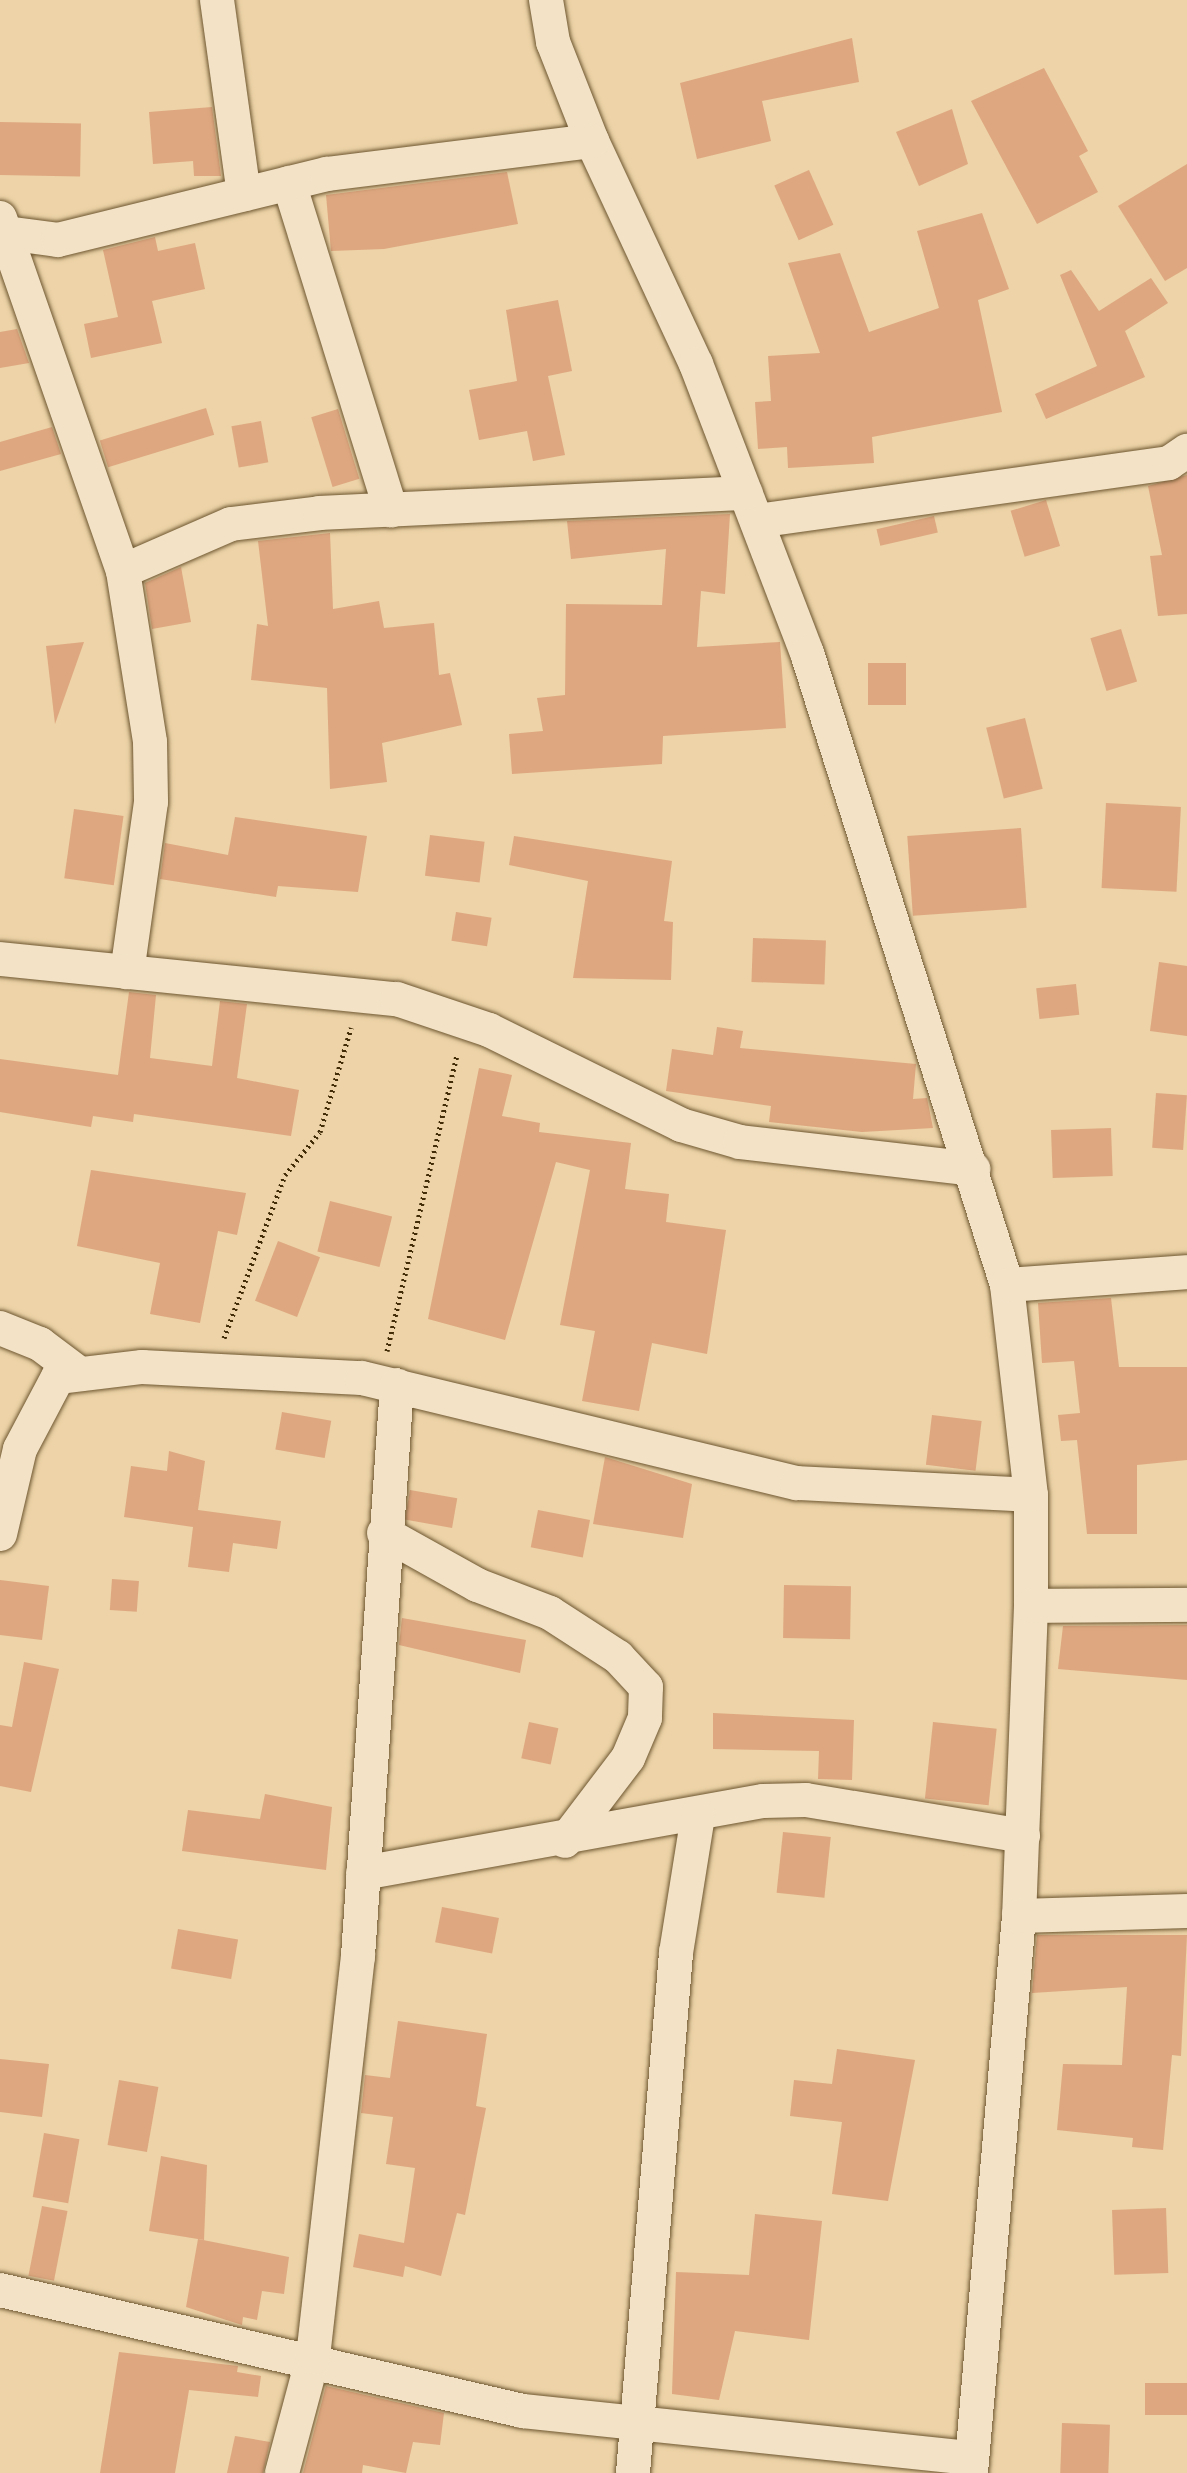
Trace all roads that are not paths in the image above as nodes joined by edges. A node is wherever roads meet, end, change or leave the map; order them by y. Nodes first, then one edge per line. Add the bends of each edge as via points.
1 (217, 0) edge
2 (546, 0) edge
3 (592, 141) junction
4 (289, 183) junction
5 (244, 194) junction
6 (3, 226) edge
7 (1187, 451) edge
8 (751, 507) junction
9 (391, 511) junction
10 (123, 571) junction
11 (0, 959) edge
12 (127, 972) junction
13 (973, 1169) junction
14 (1187, 1272) edge
15 (1007, 1285) junction
16 (0, 1328) edge
17 (80, 1374) junction
18 (390, 1383) junction
19 (1031, 1495) junction
20 (384, 1533) junction
21 (0, 1534) edge
22 (1187, 1605) edge
23 (1031, 1606) junction
24 (698, 1815) junction
25 (1023, 1836) junction
26 (565, 1841) junction
27 (363, 1873) junction
28 (1187, 1911) edge
29 (1019, 1916) junction
30 (0, 2290) edge
31 (313, 2357) junction
32 (637, 2425) junction
33 (971, 2465) edge
34 (282, 2473) edge
35 (633, 2473) edge

1 - 5 street
2 - 3 street via 553,42
3 - 4 street
3 - 8 street via 696,364
4 - 5 street
4 - 9 street
5 - 6 street via 58,240
6 - 10 street
7 - 8 street via 1169,463
8 - 9 street
8 - 13 street via 807,653
9 - 10 street via 231,524
10 - 12 street via 150,742 151,802
11 - 12 street
12 - 13 street via 362,993 464,1022 681,1125 740,1142
13 - 15 street
14 - 15 street
15 - 19 street
16 - 17 street via 40,1344
17 - 18 street via 205,1370
17 - 21 street via 58,1377 43,1401 20,1449
18 - 19 street via 797,1483
18 - 20 street
19 - 23 street
20 - 26 street via 477,1585 550,1613 618,1657 646,1687 645,1718 628,1758
20 - 27 street
22 - 23 street
23 - 25 street
24 - 25 street via 806,1800
24 - 26 street
24 - 32 street via 676,1953
25 - 29 street
26 - 27 street
27 - 31 street
28 - 29 street
29 - 33 street
30 - 31 street
31 - 32 street via 523,2411
31 - 34 street
32 - 33 street
32 - 35 street

